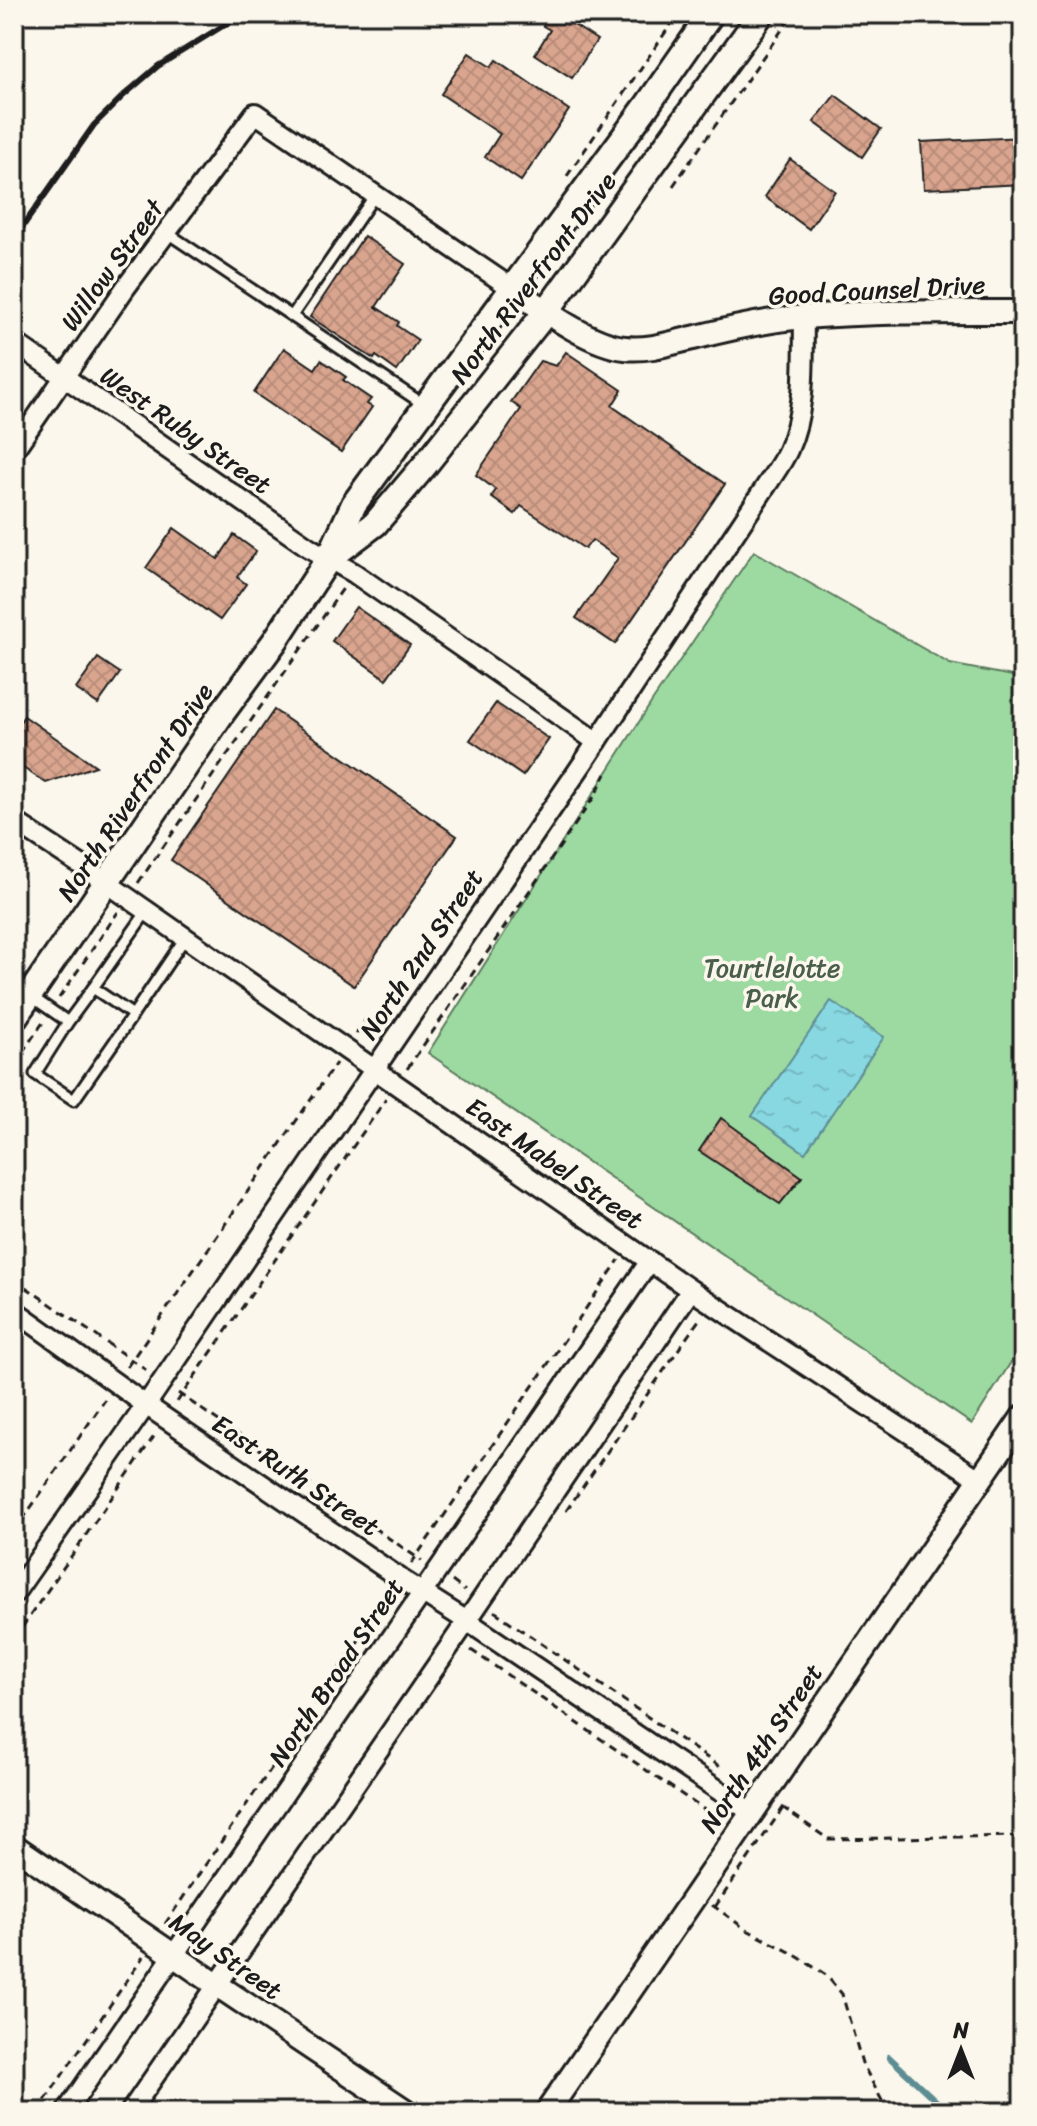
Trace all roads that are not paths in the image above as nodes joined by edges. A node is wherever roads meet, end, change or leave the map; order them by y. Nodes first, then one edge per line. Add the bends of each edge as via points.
1 (711, 14) edge
2 (761, 14) edge
3 (375, 195) junction
4 (166, 232) junction
5 (513, 289) junction
6 (546, 312) junction
7 (1023, 312) edge
8 (292, 316) junction
9 (804, 317) junction
10 (14, 342) edge
11 (64, 377) junction
12 (427, 406) junction
13 (14, 450) edge
14 (329, 558) junction
15 (597, 742) junction
16 (14, 821) edge
17 (106, 884) junction
18 (147, 911) junction
19 (185, 938) junction
20 (93, 988) junction
21 (29, 996) junction
22 (133, 1015) junction
23 (14, 1018) edge
24 (68, 1022) junction
25 (373, 1070) junction
26 (650, 1261) junction
27 (691, 1290) junction
28 (14, 1310) edge
29 (146, 1405) junction
30 (1023, 1417) edge
31 (979, 1479) junction
32 (422, 1592) junction
33 (14, 1594) edge
34 (467, 1621) junction
35 (751, 1812) junction
36 (14, 1846) edge
37 (174, 1955) junction
38 (217, 1985) junction
39 (66, 2112) edge
40 (130, 2112) edge
41 (407, 2112) edge
42 (547, 2112) edge

1 - 5 main road, North Riverfront Drive
2 - 6 main road, North Riverfront Drive
3 - 4 street, Willow Street via 255,113
3 - 5 street
3 - 8 lane
4 - 8 lane
4 - 11 street, Willow Street
5 - 6 street, Good Counsel Drive
5 - 12 main road, North Riverfront Drive
6 - 9 street, Good Counsel Drive via 601,342 624,348 648,348
6 - 14 main road, North Riverfront Drive via 375,524
7 - 9 street, Good Counsel Drive
8 - 12 lane
9 - 15 street, North 2nd Street via 803,388 788,449
10 - 11 street, West Ruby Street
11 - 13 street, Willow Street
11 - 14 street, West Ruby Street
12 - 14 main road, North Riverfront Drive via 354,504
14 - 15 street, West Ruby Street
14 - 17 main road, North Riverfront Drive
15 - 25 street, North 2nd Street
16 - 17 street, East Mabel Street
17 - 18 street, East Mabel Street
17 - 21 main road, North Riverfront Drive
18 - 19 street, East Mabel Street
18 - 20 lane
19 - 22 lane
19 - 25 street, East Mabel Street
20 - 22 lane
20 - 24 lane
21 - 23 main road, North Riverfront Drive
21 - 24 lane
22 - 24 lane via 74,1100 35,1074
25 - 26 street, East Mabel Street
25 - 29 street, North 2nd Street
26 - 27 street, East Mabel Street
26 - 32 street, North Broad Street
27 - 31 street, East Mabel Street
27 - 34 street
28 - 29 street, East Ruth Street
29 - 32 street, East Ruth Street
29 - 33 street, North 2nd Street
30 - 31 street, North 4th Street
31 - 35 street, North 4th Street
32 - 34 street, East Ruth Street
32 - 37 street, North Broad Street
34 - 35 street, East Ruth Street
34 - 38 street
35 - 42 street, North 4th Street
36 - 37 street, May Street
37 - 38 street, May Street
37 - 39 street, North Broad Street
38 - 40 street
38 - 41 street, May Street

